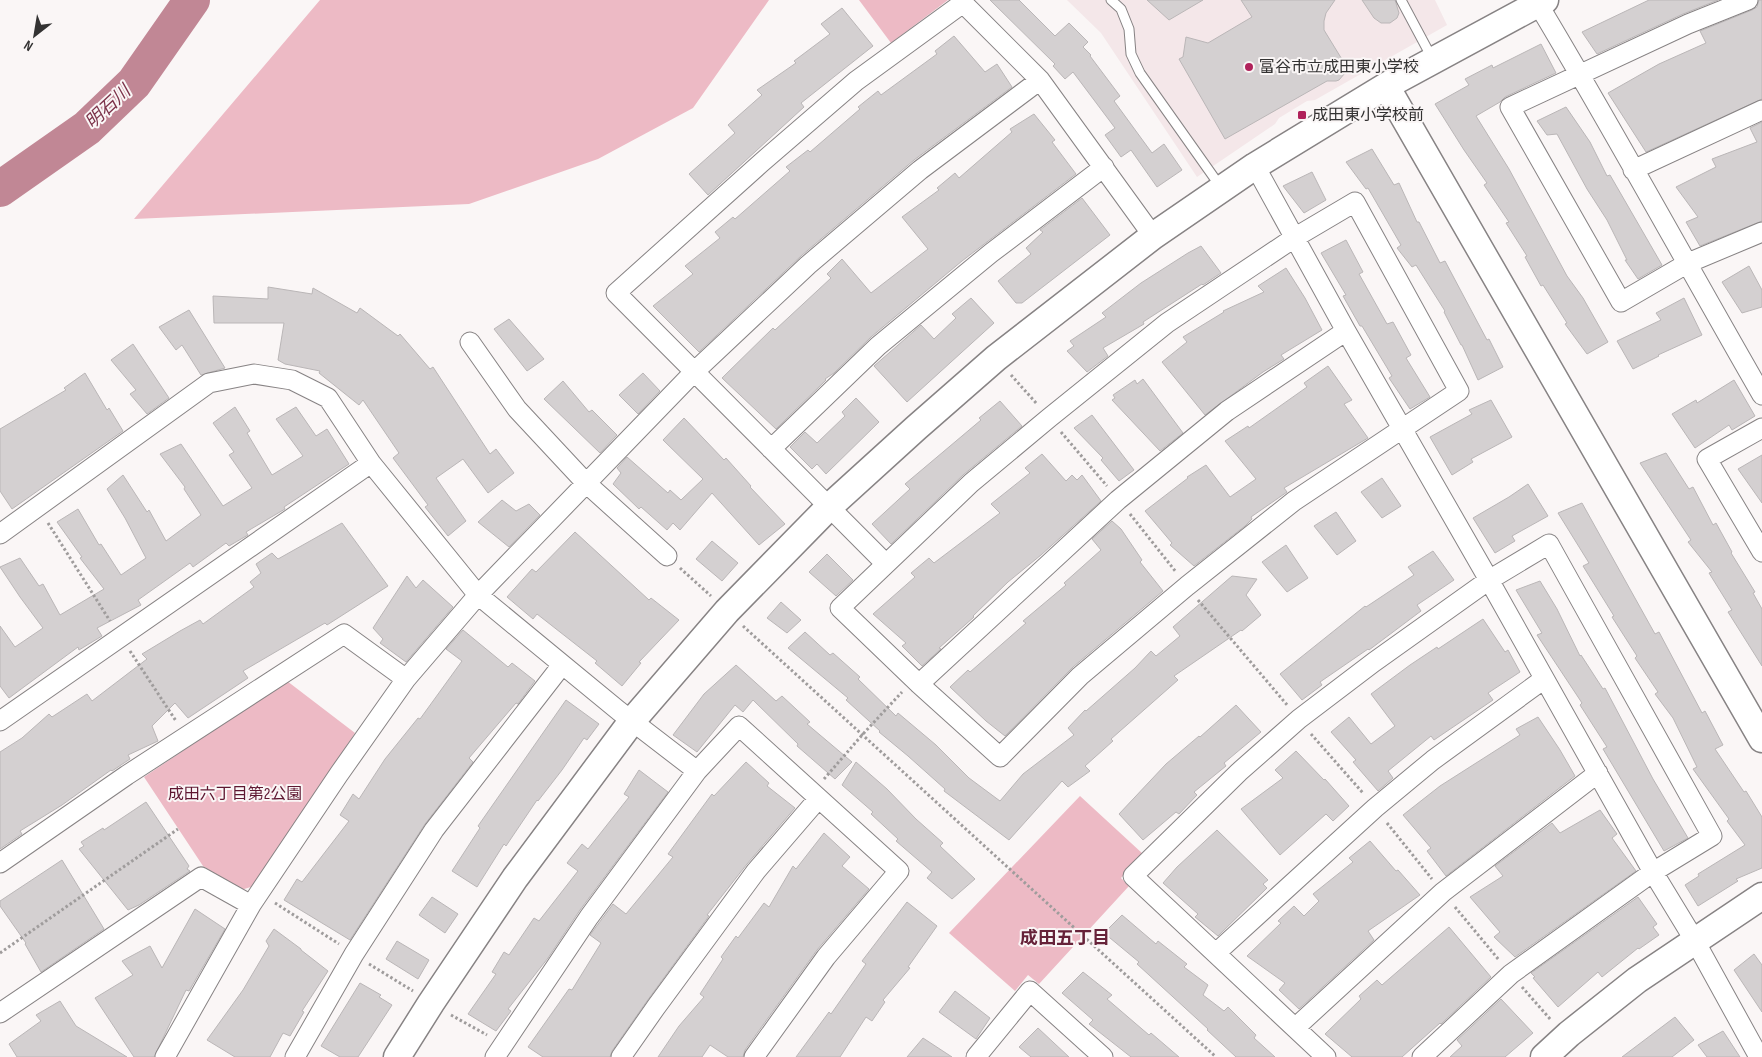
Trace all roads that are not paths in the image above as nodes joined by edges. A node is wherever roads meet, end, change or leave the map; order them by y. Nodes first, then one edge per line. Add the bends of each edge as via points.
1 (1111, 0) edge
2 (1401, 0) edge
3 (1748, 0) edge
4 (1542, 2) edge
5 (1434, 60) junction
6 (1581, 74) junction
7 (1040, 80) junction
8 (1386, 86) junction
9 (1762, 110) edge
10 (1255, 166) junction
11 (1104, 167) junction
12 (1633, 170) junction
13 (1222, 189) junction
14 (1762, 232) edge
15 (1153, 236) junction
16 (1294, 238) junction
17 (1688, 264) junction
18 (1346, 331) junction
19 (470, 342) dead end
20 (694, 372) junction
21 (1762, 395) edge
22 (1402, 428) junction
23 (1762, 428) edge
24 (771, 449) junction
25 (371, 463) junction
26 (586, 483) junction
27 (829, 507) junction
28 (0, 534) edge
29 (1762, 552) edge
30 (667, 556) road end
31 (886, 564) junction
32 (1489, 580) junction
33 (478, 595) junction
34 (562, 665) junction
35 (406, 679) junction
36 (1544, 679) junction
37 (917, 682) junction
38 (0, 721) edge
39 (632, 721) junction
40 (1762, 739) edge
41 (697, 771) junction
42 (1598, 773) junction
43 (815, 796) junction
44 (0, 863) edge
45 (1653, 872) junction
46 (1762, 896) edge
47 (251, 905) junction
48 (1695, 941) junction
49 (1216, 952) junction
50 (0, 1013) edge
51 (1295, 1028) junction
52 (499, 1051) edge
53 (1757, 1056) edge
54 (165, 1057) edge
55 (295, 1057) edge
56 (398, 1057) edge
57 (621, 1057) edge
58 (754, 1057) edge
59 (976, 1057) edge
60 (1103, 1057) edge
61 (1326, 1057) edge
62 (1422, 1057) edge
63 (1544, 1057) edge

1 - 13 lane via 1121,8 1129,29 1131,54 1140,73
2 - 5 lane
3 - 6 street
4 - 5 street
4 - 6 street
5 - 8 street
6 - 12 street
6 - 17 street via 1510,107 1621,302
7 - 11 street
7 - 20 street via 920,170 815,258
7 - 20 street via 963,3 856,81 616,293
8 - 10 street
8 - 40 street
9 - 12 street
10 - 13 street
10 - 16 street
11 - 15 street
11 - 24 street via 991,252 878,346
12 - 17 street
13 - 15 street
14 - 17 street
15 - 27 street via 996,358
16 - 18 street
16 - 22 street via 1355,202 1459,391
16 - 31 street via 1167,323 971,483
17 - 21 street
18 - 22 street
18 - 37 street via 1228,411 1118,500
19 - 26 street via 517,409
20 - 24 street
20 - 26 street
22 - 32 street
22 - 37 street via 1294,500 1187,586 1080,676 1000,757
23 - 29 street via 1708,459
24 - 27 street
25 - 28 street via 328,398 292,380 254,374 209,383
25 - 33 street
25 - 38 street
26 - 30 street
26 - 33 street
27 - 31 street
27 - 39 street via 727,611
31 - 37 street via 840,608
32 - 36 street
32 - 45 street via 1548,544 1698,810 1712,836
32 - 49 street via 1299,719 1239,772 1133,876
33 - 34 street
33 - 35 street
34 - 39 street
34 - 55 street via 434,830 354,954
35 - 44 street via 344,634 127,775
35 - 47 street
36 - 42 street
36 - 49 street via 1433,760 1375,808
39 - 41 street
39 - 56 street via 509,886
41 - 43 street via 739,726
41 - 52 street via 590,917
42 - 45 street
42 - 51 street via 1443,892
43 - 57 street via 756,871
43 - 58 street via 899,871 826,957
45 - 48 street
45 - 62 street via 1511,974
46 - 48 street
47 - 50 street via 201,877
47 - 54 street
48 - 53 street
48 - 63 street via 1637,980
49 - 51 street
51 - 61 street
59 - 60 street via 1030,991

